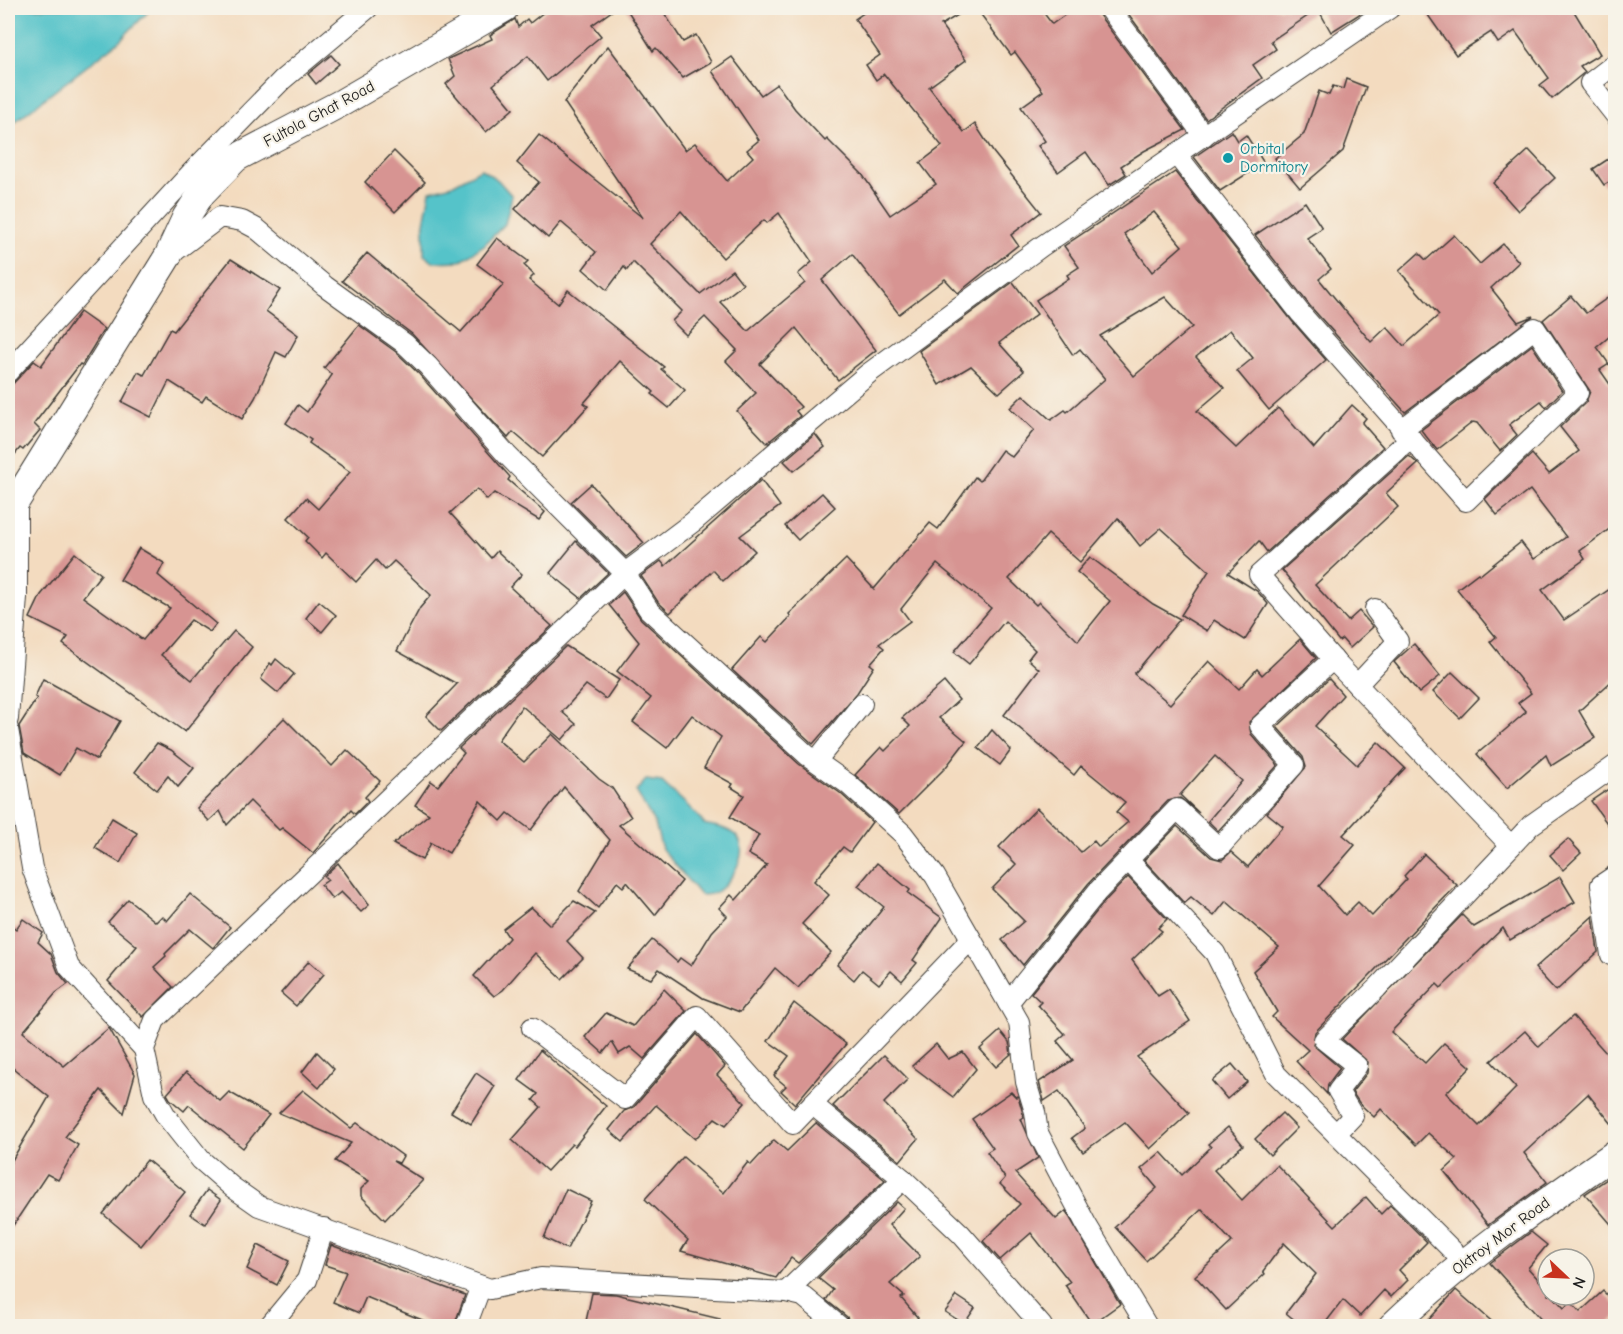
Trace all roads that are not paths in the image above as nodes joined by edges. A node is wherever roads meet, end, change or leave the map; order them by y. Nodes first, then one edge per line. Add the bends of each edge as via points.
1 (368, 8) edge
2 (505, 8) edge
3 (1109, 8) edge
4 (1390, 8) edge
5 (1616, 63) edge
6 (1616, 116) edge
7 (1204, 136) junction
8 (1176, 154) junction
9 (168, 256) junction
10 (8, 372) edge
11 (1406, 434) junction
12 (12, 506) edge
13 (625, 573) junction
14 (1375, 609) dead end
15 (1333, 659) junction
16 (1357, 685) junction
17 (862, 704) dead end
18 (8, 719) edge
19 (8, 729) edge
20 (816, 760) junction
21 (1616, 765) edge
22 (1511, 846) junction
23 (1128, 860) junction
24 (1616, 875) edge
25 (971, 939) junction
26 (1611, 955) dead end
27 (1008, 1003) junction
28 (532, 1028) dead end
29 (144, 1049) junction
30 (812, 1104) junction
31 (1336, 1134) junction
32 (1616, 1153) edge
33 (903, 1179) junction
34 (324, 1228) junction
35 (1465, 1263) junction
36 (481, 1286) junction
37 (786, 1292) junction
38 (269, 1326) edge
39 (466, 1326) edge
40 (838, 1326) edge
41 (1042, 1326) edge
42 (1147, 1326) edge
43 (1392, 1326) edge

1 - 10 street via 282,80
2 - 9 street, Fultola Ghat Road via 343,102 236,158 202,193
3 - 7 street
4 - 7 street
5 - 6 street via 1590,83
7 - 8 street
8 - 11 street via 1301,314
8 - 13 street via 869,373 693,522
9 - 12 street, Fultola Ghat Road
9 - 13 street via 220,217 257,229 325,286 404,343 507,455
11 - 11 street via 1466,501 1578,393 1535,328
11 - 15 street via 1259,575
12 - 18 street via 17,597
13 - 20 street via 649,610
13 - 29 street via 155,1020
14 - 16 street via 1398,641
15 - 16 street
15 - 23 street via 1260,726 1294,765 1219,848 1177,808
16 - 22 street
17 - 20 street
19 - 29 street via 32,868 69,967
20 - 25 street via 903,834 934,876
21 - 22 street via 1531,825
22 - 31 street via 1324,1040 1357,1066 1338,1091 1353,1116
23 - 27 street via 1097,892
23 - 31 street via 1215,953 1276,1074
24 - 26 street via 1600,885
25 - 27 street
25 - 30 street
27 - 42 street via 1019,1022 1026,1082 1038,1133
28 - 30 street via 625,1099 697,1016 793,1124
29 - 34 street via 154,1095 201,1160 259,1206
30 - 33 street
31 - 35 street
32 - 35 street, Oktroy Mor Road
33 - 37 street
33 - 41 street via 961,1234
34 - 36 street
34 - 38 street via 307,1280
35 - 43 street, Oktroy Mor Road
36 - 37 street via 490,1289 541,1278
36 - 39 street
37 - 40 street via 803,1296

